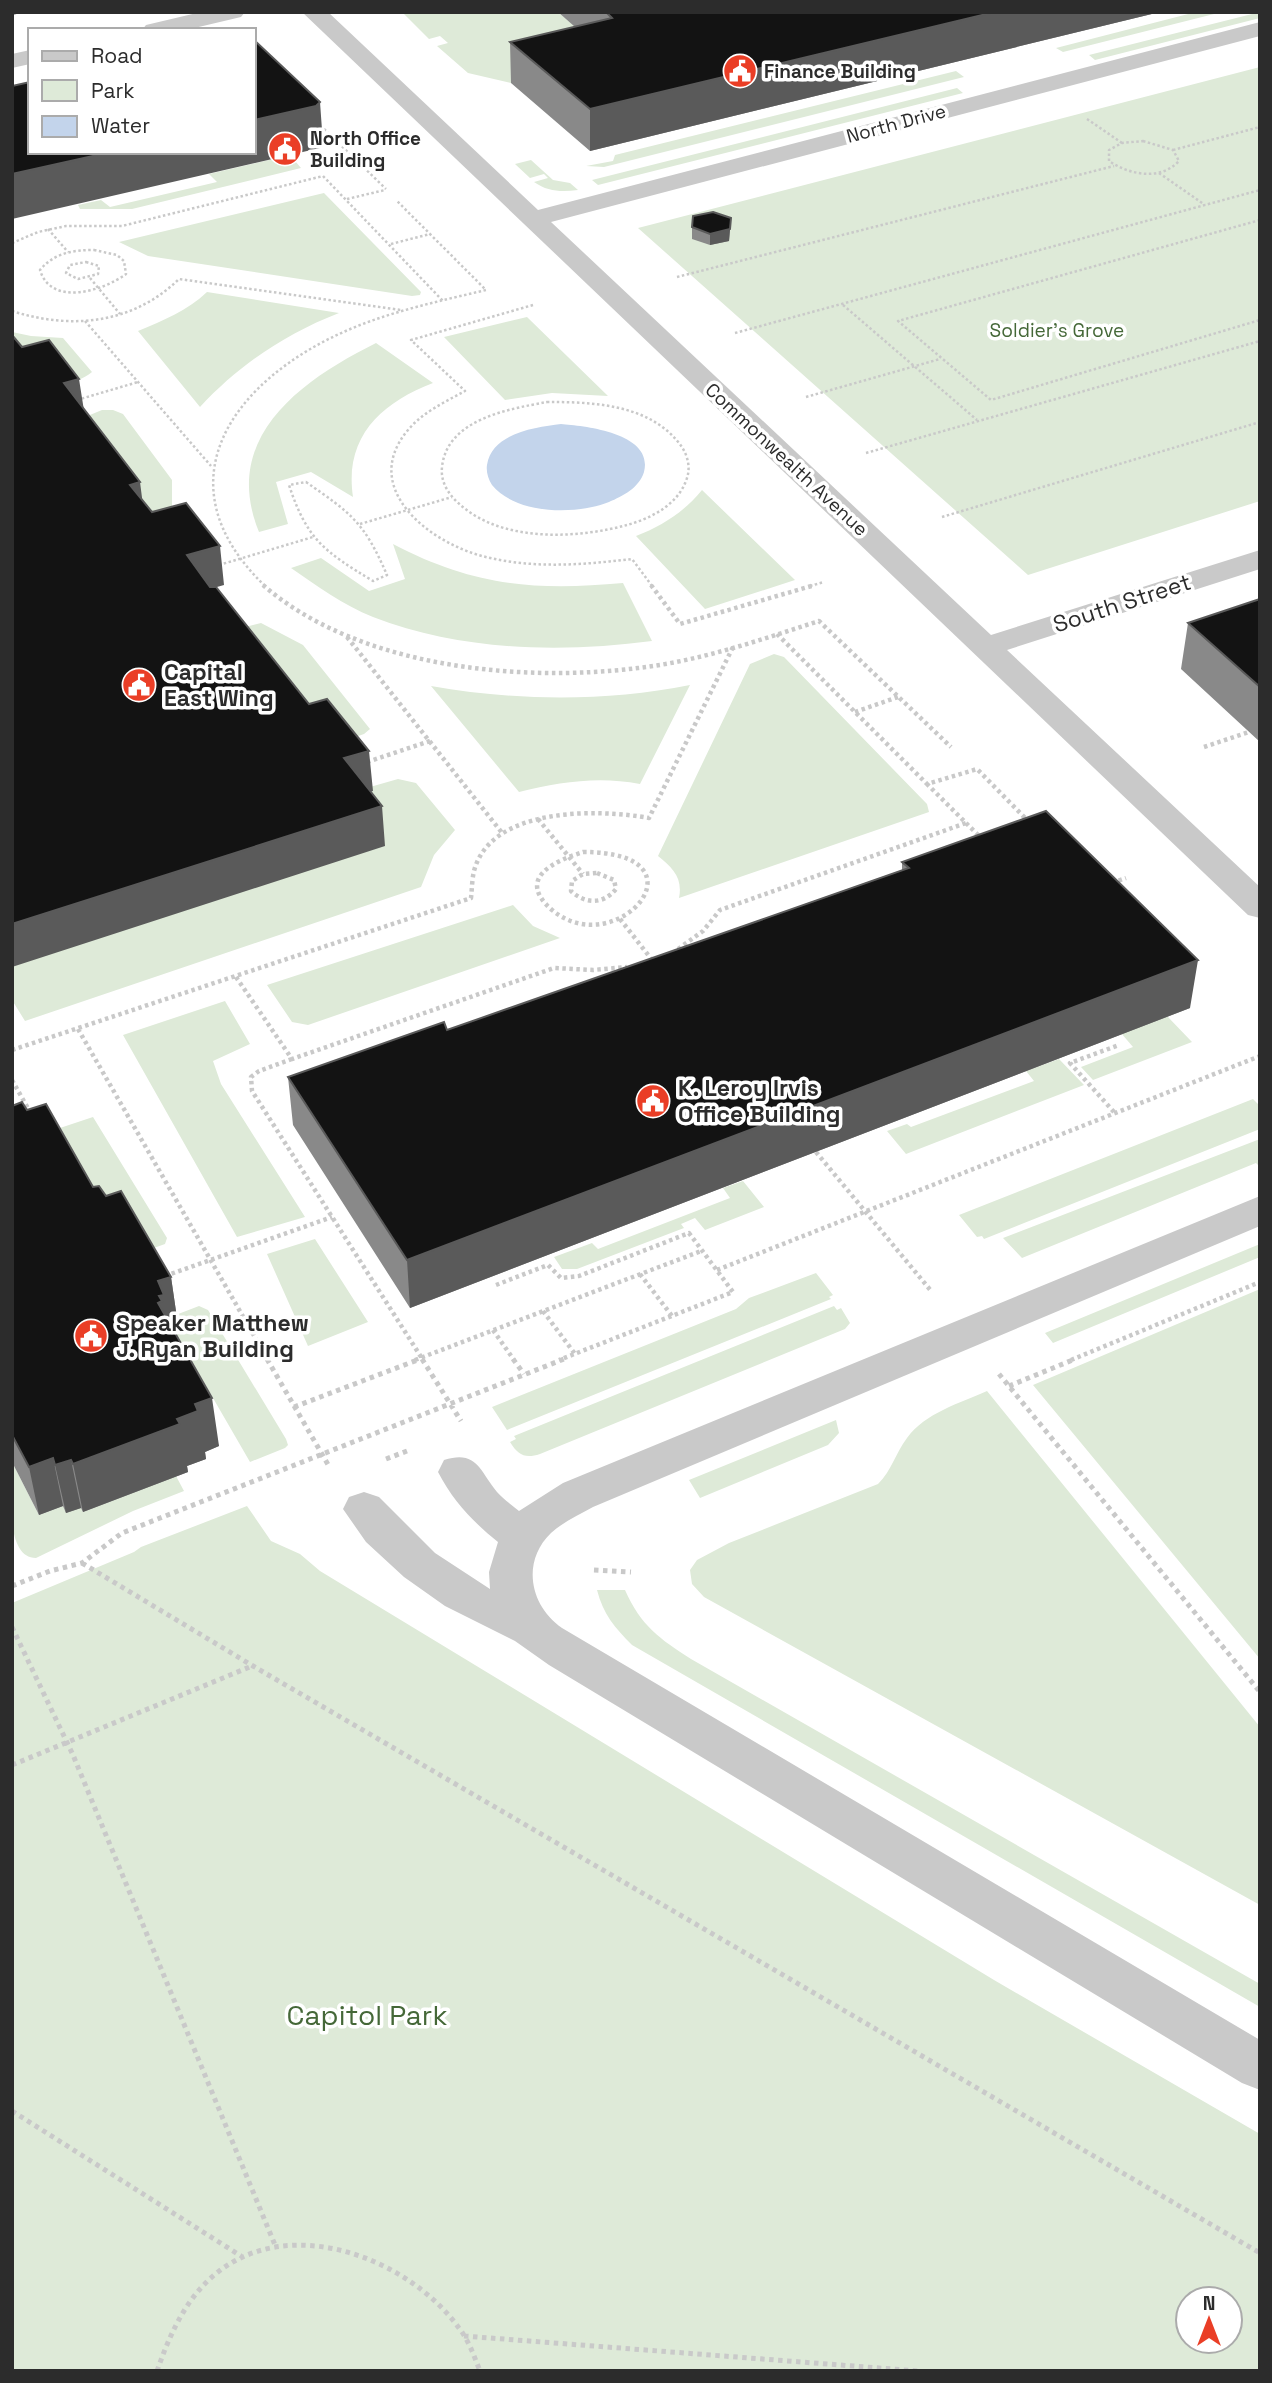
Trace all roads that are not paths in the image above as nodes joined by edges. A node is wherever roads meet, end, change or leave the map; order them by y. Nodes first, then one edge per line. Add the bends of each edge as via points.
1 (233, 12) edge
2 (314, 12) edge
3 (163, 28) edge
4 (1260, 29) edge
5 (532, 219) junction
6 (1260, 559) edge
7 (985, 647) junction
8 (1260, 907) edge
9 (1260, 1210) edge
10 (459, 1472) dead end
11 (350, 1494) road end
12 (521, 1537) junction
13 (531, 1628) junction
14 (1260, 2067) edge

1 - 3 street
2 - 5 street, Commonwealth Avenue
4 - 5 street, North Drive
5 - 7 street, Commonwealth Avenue
6 - 7 street, South Street
7 - 8 street, Commonwealth Avenue
9 - 12 street via 578,1495 537,1520
10 - 12 street via 484,1506
11 - 13 street via 401,1551 456,1592
12 - 13 street via 510,1580 517,1605
13 - 14 street via 615,1683

